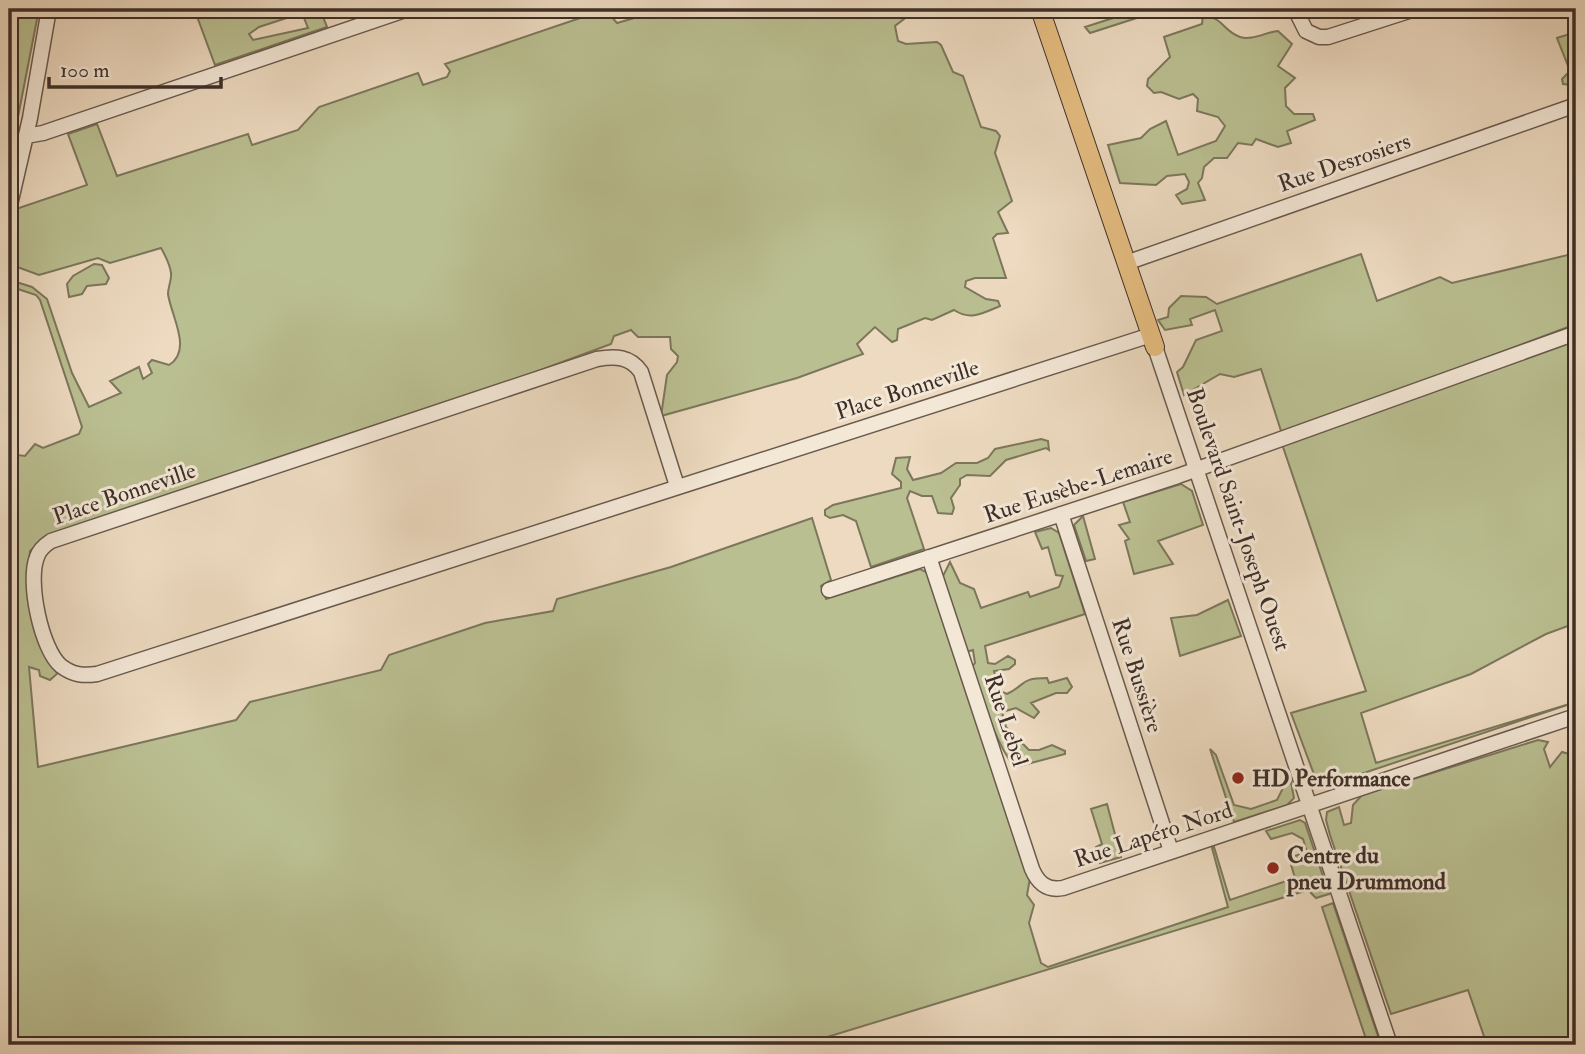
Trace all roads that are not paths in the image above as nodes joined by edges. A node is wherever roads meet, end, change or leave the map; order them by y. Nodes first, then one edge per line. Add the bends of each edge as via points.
1 (49, 9) edge
2 (408, 9) edge
3 (1040, 9) edge
4 (1295, 9) edge
5 (1415, 9) edge
6 (1576, 105) edge
7 (26, 136) junction
8 (9, 209) edge
9 (1126, 263) junction
10 (1576, 333) edge
11 (1153, 341) junction
12 (1196, 470) junction
13 (677, 486) junction
14 (1061, 514) junction
15 (929, 558) junction
16 (829, 590) dead end
17 (1576, 716) edge
18 (1309, 805) junction
19 (1171, 851) junction
20 (1051, 889) joint
21 (1390, 1045) edge

1 - 7 street
2 - 7 street
3 - 9 main road, Boulevard Saint-Joseph Ouest
4 - 5 street via 1306,30 1323,37
6 - 9 street, Rue Desrosiers
7 - 8 street
9 - 11 main road, Boulevard Saint-Joseph Ouest
10 - 12 street, Rue Eusèbe-Lemaire
11 - 12 street, Boulevard Saint-Joseph Ouest
11 - 13 street, Place Bonneville
12 - 14 street, Rue Eusèbe-Lemaire
12 - 18 street, Boulevard Saint-Joseph Ouest
13 - 13 street, Place Bonneville via 641,372 620,357 597,359 51,541 34,564 41,625 49,649 63,668 76,674 97,674
14 - 15 street, Rue Eusèbe-Lemaire
14 - 19 street, Rue Bussière
15 - 16 street, Rue Eusèbe-Lemaire
15 - 20 street, Rue Lebel via 1032,869 1040,883
17 - 18 street, Rue Lapéro Nord
18 - 19 street, Rue Lapéro Nord
18 - 21 street, Boulevard Saint-Joseph Ouest
19 - 20 street, Rue Lapéro Nord

